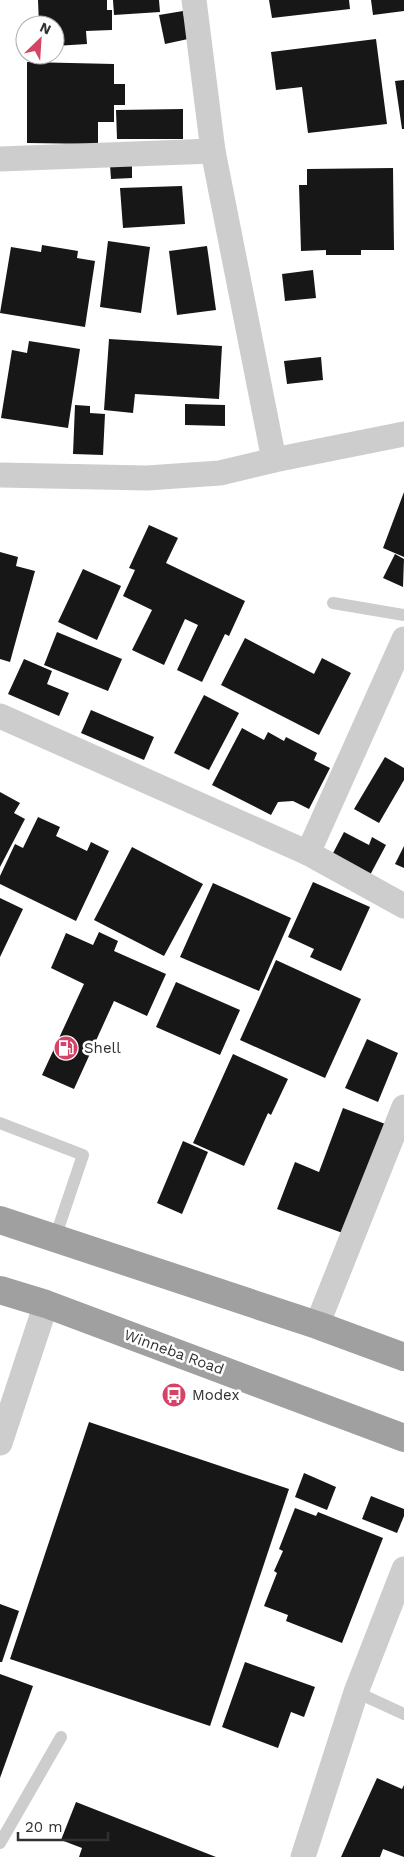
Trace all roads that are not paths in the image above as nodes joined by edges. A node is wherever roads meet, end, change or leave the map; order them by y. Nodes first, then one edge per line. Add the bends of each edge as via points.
1 (194, 0) edge
2 (213, 151) junction
3 (0, 159) edge
4 (404, 434) edge
5 (274, 460) junction
6 (0, 476) edge
7 (333, 603) dead end
8 (404, 615) edge
9 (404, 638) edge
10 (0, 716) edge
11 (308, 853) junction
12 (404, 906) edge
13 (404, 1107) edge
14 (0, 1123) edge
15 (0, 1220) edge
16 (56, 1238) junction
17 (0, 1290) edge
18 (46, 1304) junction
19 (317, 1325) junction
20 (404, 1357) edge
21 (404, 1438) edge
22 (0, 1443) edge
23 (404, 1570) edge
24 (356, 1692) junction
25 (404, 1714) edge
26 (62, 1737) dead end
27 (0, 1843) edge
28 (303, 1857) edge

1 - 2 street
2 - 3 street
2 - 5 street
4 - 5 street
5 - 6 street via 220,473 147,478
7 - 8 lane
9 - 11 street
10 - 11 street
11 - 12 street
13 - 19 street
14 - 16 lane via 82,1155
15 - 16 highway
16 - 19 highway
17 - 18 highway, Winneba Road
18 - 21 highway, Winneba Road
18 - 22 street
19 - 20 highway
23 - 24 street
24 - 25 lane
24 - 28 street
26 - 27 lane

